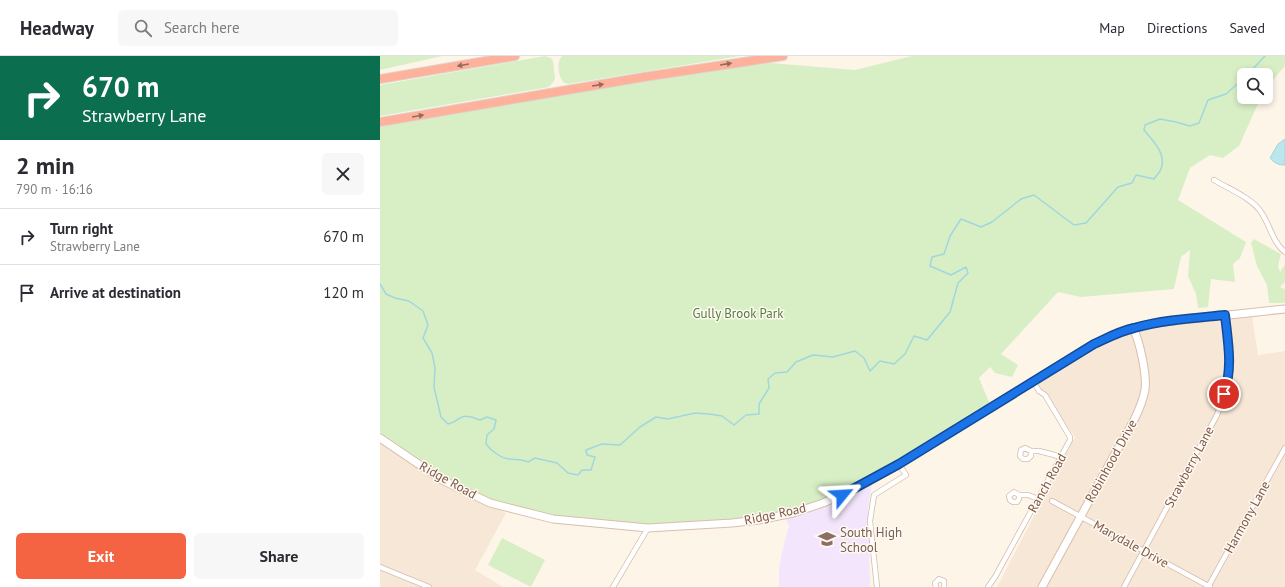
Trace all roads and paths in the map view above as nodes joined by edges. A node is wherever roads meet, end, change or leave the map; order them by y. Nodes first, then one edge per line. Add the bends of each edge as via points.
1 (515, 56) edge
2 (783, 56) edge
3 (380, 79) edge
4 (380, 122) edge
5 (1214, 180) dead end
6 (1285, 252) edge
7 (1285, 309) edge
8 (1225, 315) junction
9 (1133, 328) junction
10 (1033, 381) junction
11 (380, 438) edge
12 (1285, 448) edge
13 (1031, 451) dead end
14 (1062, 457) junction
15 (899, 464) junction
16 (1019, 495) dead end
17 (1038, 499) junction
18 (1052, 500) dead end
19 (1081, 516) junction
20 (648, 528) junction
21 (1144, 551) junction
22 (380, 567) edge
23 (429, 587) edge
24 (613, 587) edge
25 (877, 587) edge
26 (936, 587) edge
27 (944, 587) edge
28 (988, 587) edge
29 (1042, 587) edge
30 (1124, 587) edge
31 (1209, 587) edge

1 -> 3 highway
4 -> 2 highway
5 - 6 street via 1256,205 1279,247
7 - 8 main road, Ridge Road
8 - 9 main road, Ridge Road via 1154,323
8 - 21 street, Strawberry Lane via 1230,357 1228,383 1217,415
9 - 10 main road, Ridge Road via 1094,344
9 - 19 main road, Robinhood Drive via 1145,376 1142,402
10 - 14 street, Ranch Road via 1045,395 1070,437 1070,443
10 - 15 main road, Ridge Road
11 - 20 main road, Ridge Road via 442,480 490,503 553,519
12 - 31 street, Harmony Lane
13 - 14 street
14 - 17 street, Ranch Road
15 - 20 main road, Ridge Road via 842,495 793,513 732,523
15 - 25 street via 906,475 874,495 870,520
16 - 17 street
17 - 28 street, Ranch Road
18 - 19 street, Marydale Drive
19 - 21 street, Marydale Drive
19 - 29 main road, Robinhood Drive
20 - 24 street
21 - 30 street, Strawberry Lane
21 - 31 street, Marydale Drive
22 - 23 street
26 - 27 street via 935,583 939,579 944,581

